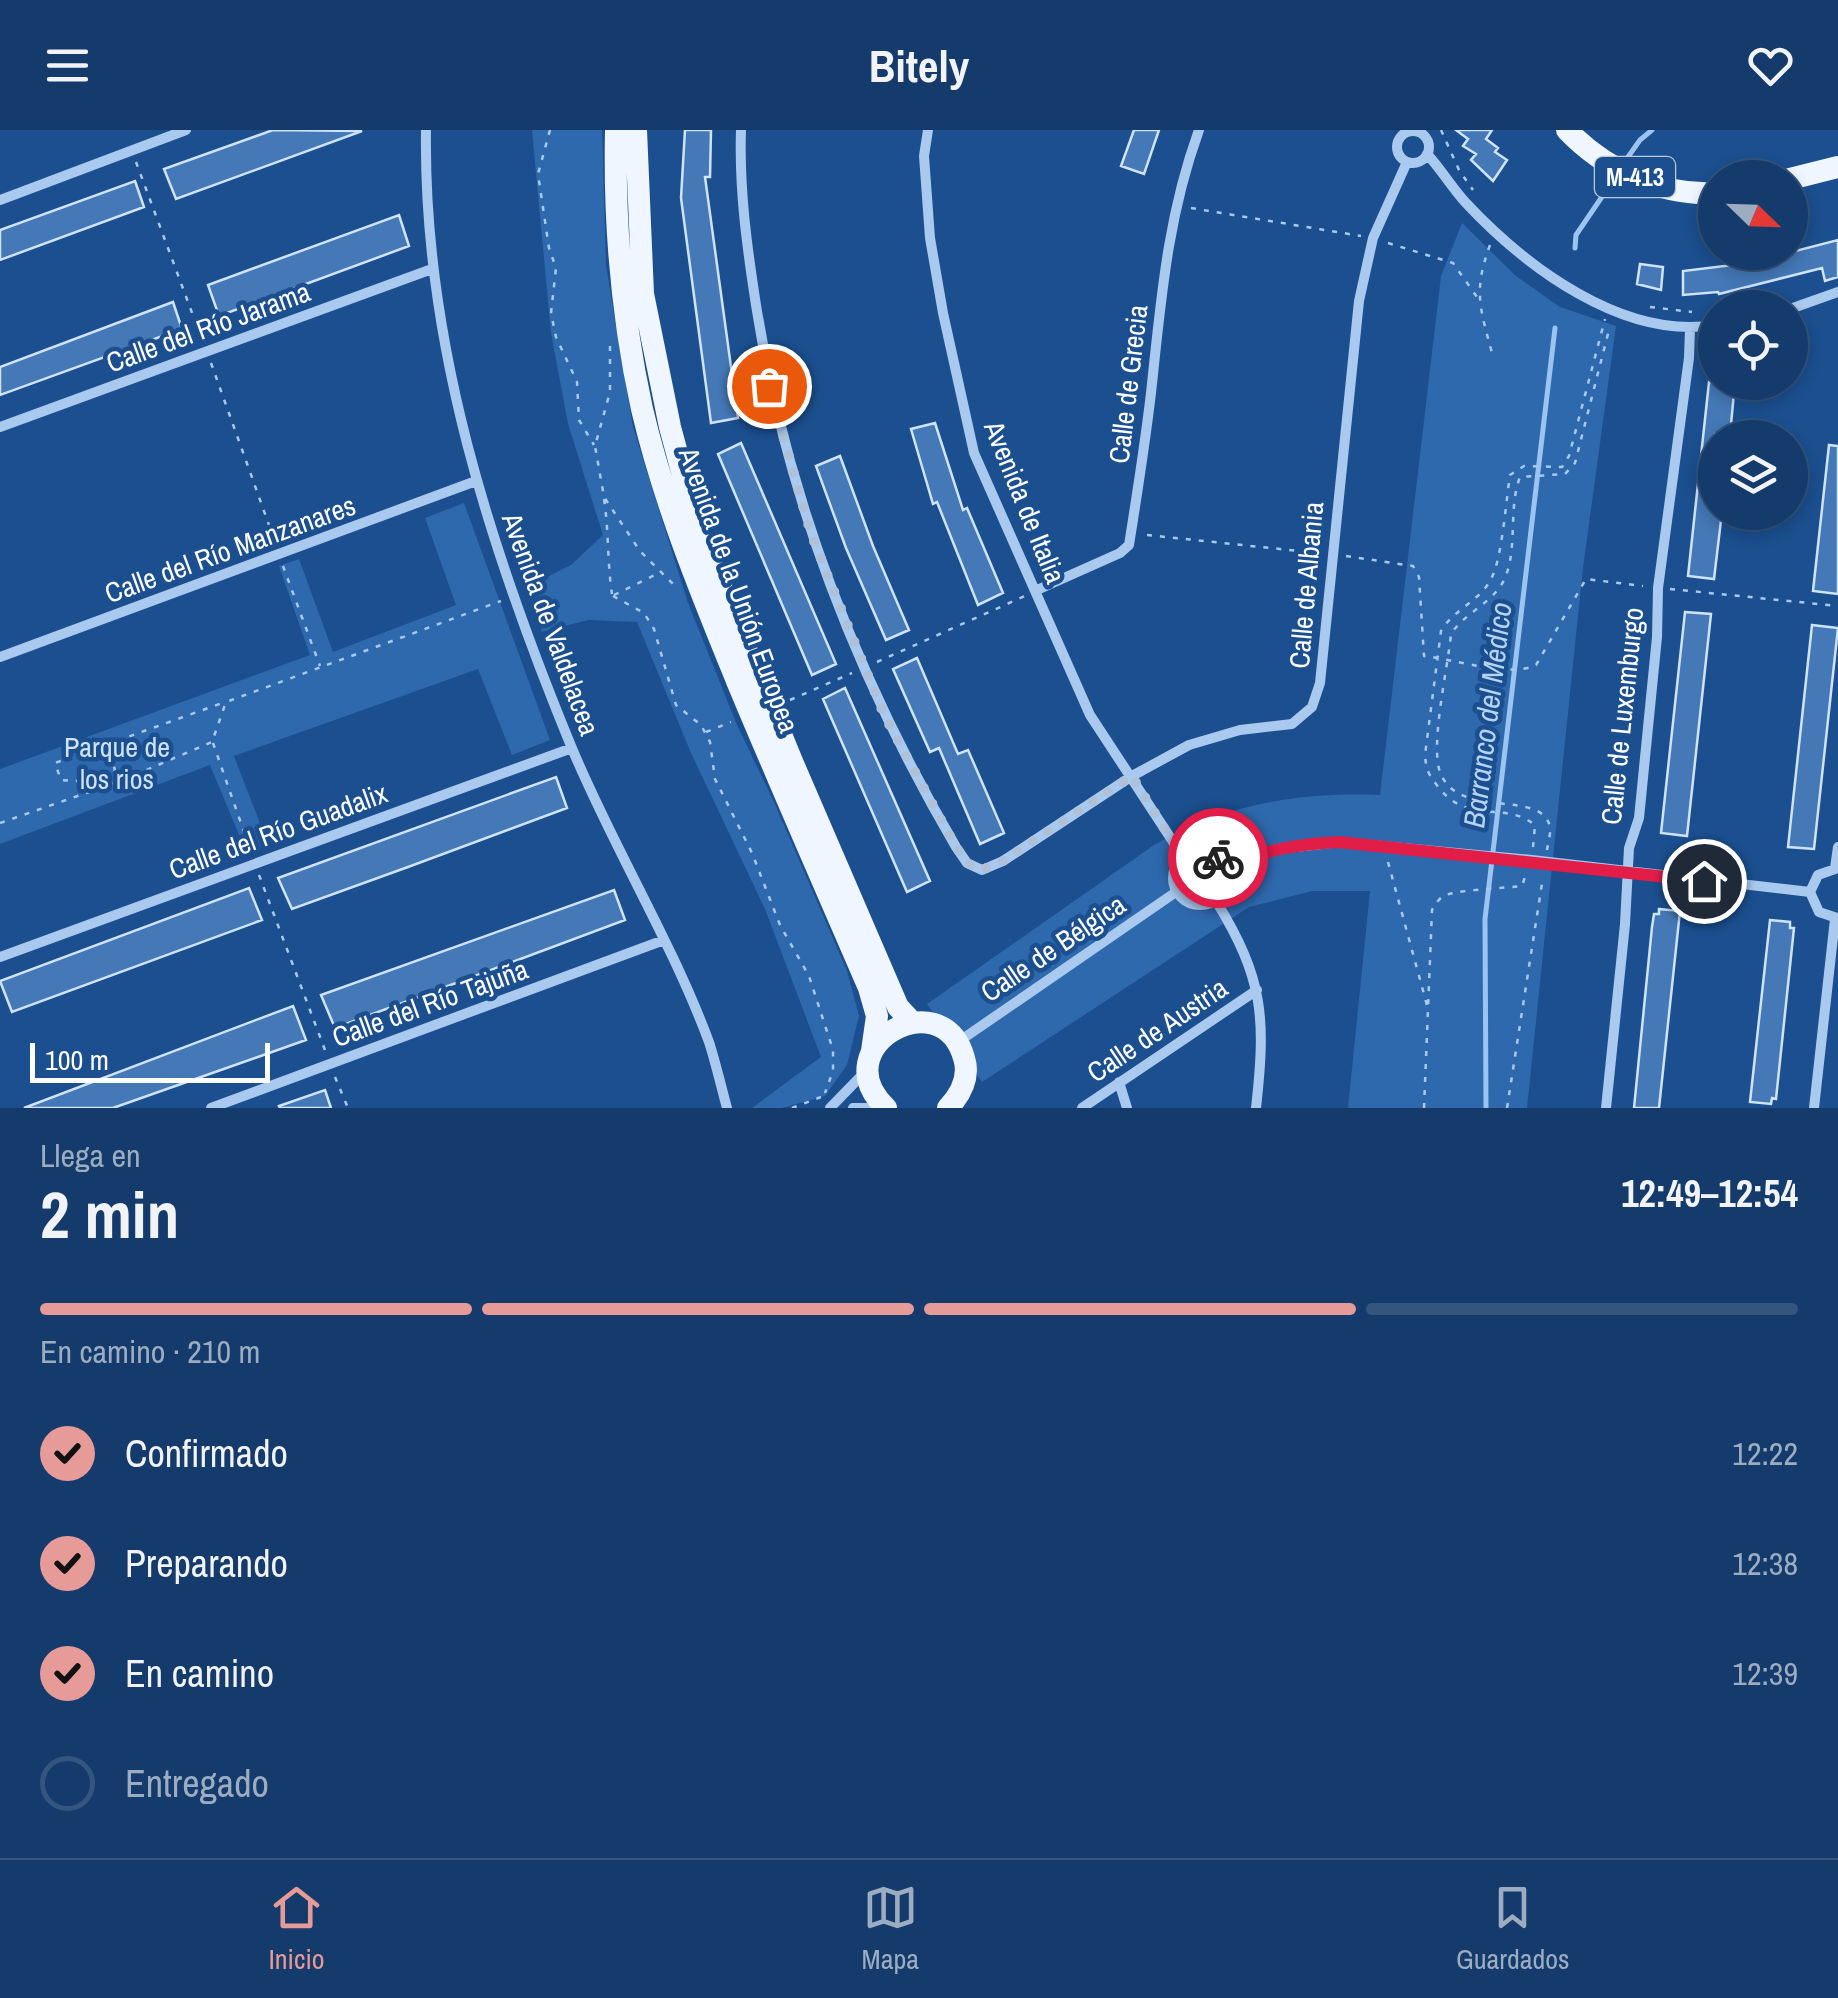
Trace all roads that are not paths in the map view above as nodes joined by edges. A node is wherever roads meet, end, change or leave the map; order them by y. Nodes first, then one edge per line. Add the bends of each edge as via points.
1 (186, 130) edge
2 (426, 130) edge
3 (616, 130) edge
4 (636, 130) edge
5 (741, 130) edge
6 (928, 130) edge
7 (1199, 130) edge
8 (1413, 130) edge
9 (1568, 130) edge
10 (1428, 154) junction
11 (1407, 162) junction
12 (1838, 167) edge
13 (1808, 174) edge
14 (1698, 194) edge
15 (0, 200) edge
16 (432, 270) junction
17 (1838, 292) edge
18 (1808, 302) edge
19 (1698, 328) edge
20 (1690, 329) junction
21 (0, 427) edge
22 (476, 480) junction
23 (1037, 590) junction
24 (0, 657) edge
25 (572, 748) junction
26 (1132, 776) junction
27 (1838, 846) edge
28 (1182, 857) junction
29 (1225, 868) junction
30 (1837, 868) edge
31 (1626, 872) junction
32 (1176, 892) junction
33 (1810, 892) junction
34 (1216, 901) junction
35 (1836, 918) edge
36 (664, 940) junction
37 (0, 957) edge
38 (1257, 990) junction
39 (912, 1022) junction
40 (957, 1043) junction
41 (870, 1060) junction
42 (1119, 1082) junction
43 (211, 1108) edge
44 (728, 1108) edge
45 (830, 1108) edge
46 (853, 1108) edge
47 (867, 1108) edge
48 (886, 1108) edge
49 (949, 1108) edge
50 (1082, 1108) edge
51 (1127, 1108) edge
52 (1256, 1108) edge
53 (1606, 1108) edge
54 (1814, 1108) edge

1 - 15 street
2 - 16 street, Avenida de Valdelacea
3 - 41 main road, Avenida de la Unión Europea via 623,295 642,409 711,618 869,988 877,1016
4 - 39 main road, Avenida de la Unión Europea via 643,294 698,531 898,1006
5 - 26 street, Calle de Albania via 745,238 769,386 811,534 884,715 933,808 967,863 982,870
6 - 23 street, Avenida de Italia via 930,238 974,453
7 - 23 street, Calle de Grecia via 1166,246 1129,546
8 - 10 street via 1426,137
8 - 11 street via 1398,142
9 - 14 main road, M-413 via 1646,183
10 - 11 street
10 - 20 street via 1464,202 1541,271 1642,321
11 - 26 street, Calle de Albania via 1373,238 1359,301 1320,683 1312,707 1292,724 1189,745
12 - 13 main road
16 - 21 street, Calle del Río Jarama
16 - 22 street, Avenida de Valdelacea
17 - 18 street
19 - 20 street
20 - 31 street, Calle de Luxemburgo via 1639,818
22 - 24 street, Calle del Río Manzanares
22 - 25 street, Avenida de Valdelacea
23 - 26 street, Avenida de Italia via 1090,715
25 - 36 street, Avenida de Valdelacea
25 - 37 street, Calle del Río Guadalix
26 - 28 street, Avenida de Italia
27 - 30 street
28 - 29 street via 1206,852
28 - 32 street via 1174,871
29 - 31 street via 1250,856 1339,842
29 - 34 street via 1228,879
30 - 33 street via 1818,875
31 - 33 street
31 - 53 street, Calle de Luxemburgo
32 - 34 street via 1196,906
32 - 40 street, Calle de Bélgica
33 - 35 street via 1819,912
34 - 38 street
35 - 54 street
36 - 43 street, Calle del Río Tajuña
36 - 44 street, Avenida de Valdelacea via 709,1043
38 - 42 street, Calle de Austria
38 - 52 street
39 - 40 main road via 938,1026
39 - 41 main road via 888,1031
40 - 49 main road via 966,1069
41 - 45 street
41 - 48 main road via 870,1085
42 - 50 street, Calle de Austria
42 - 51 street
46 - 47 street

